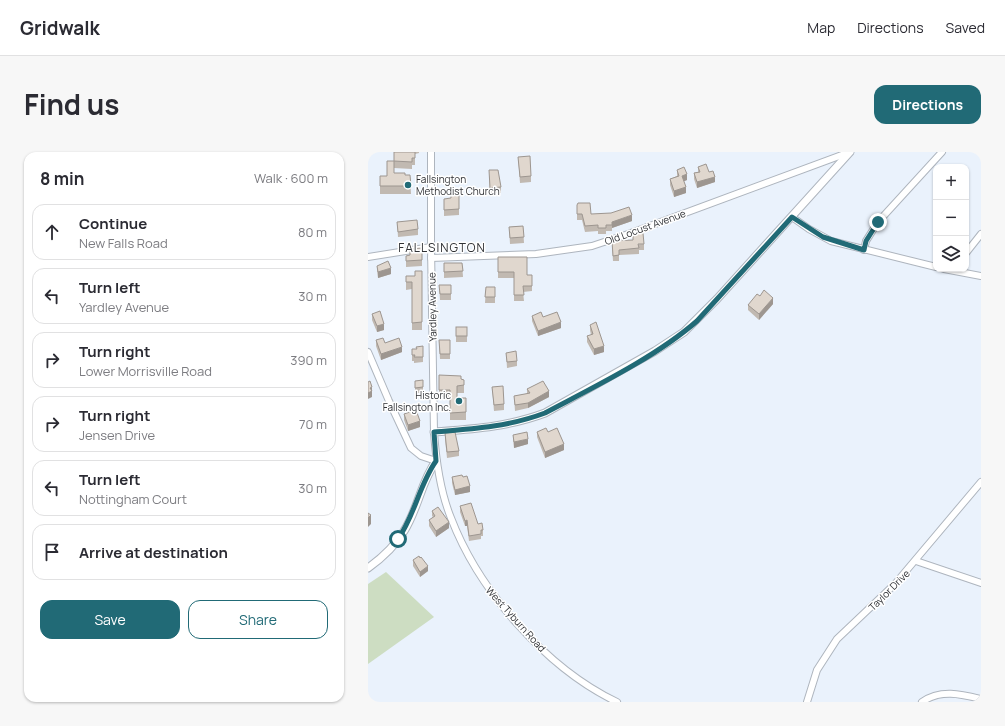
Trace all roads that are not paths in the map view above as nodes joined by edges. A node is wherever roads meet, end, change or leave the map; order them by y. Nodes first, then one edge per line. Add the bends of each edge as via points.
1 (431, 152) edge
2 (850, 152) edge
3 (942, 152) edge
4 (792, 217) junction
5 (981, 234) edge
6 (430, 247) junction
7 (969, 249) edge
8 (864, 250) junction
9 (368, 257) edge
10 (431, 258) junction
11 (933, 266) edge
12 (963, 272) edge
13 (981, 276) edge
14 (368, 352) edge
15 (434, 432) junction
16 (436, 461) junction
17 (981, 482) edge
18 (916, 562) junction
19 (368, 568) edge
20 (981, 583) edge
21 (981, 699) edge
22 (612, 701) edge
23 (807, 702) edge
24 (922, 702) edge

1 - 6 street, Yardley Avenue
2 - 4 street
2 - 10 street, Old Locust Avenue via 592,246 536,254
3 - 8 street via 878,222 866,241
4 - 8 street via 823,237
4 - 15 street via 697,321 661,348 545,413 527,420 490,428
5 - 7 street
6 - 9 street
6 - 10 street, Yardley Avenue
8 - 11 street
10 - 15 street, Yardley Avenue
12 - 13 street
14 - 16 street via 411,448 421,456
15 - 16 street, Yardley Avenue
16 - 19 street via 427,474 404,530 390,549
16 - 22 street, West Tyburn Road via 451,518 470,560 484,582 539,645 574,676
17 - 18 street, Taylor Drive
18 - 20 street
18 - 23 street, Taylor Drive via 883,597 837,639 817,670
21 - 24 street via 950,693 930,697

